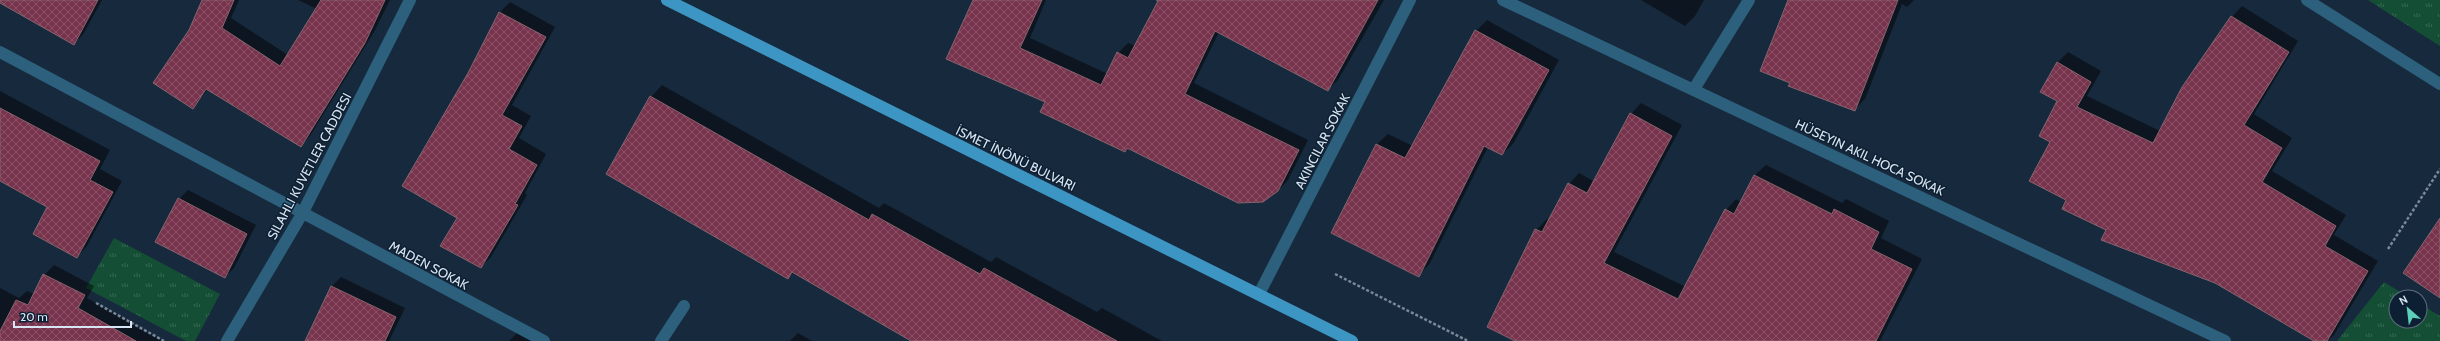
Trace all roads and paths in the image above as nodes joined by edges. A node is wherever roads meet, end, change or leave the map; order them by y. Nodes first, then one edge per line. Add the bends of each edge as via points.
1 (410, 0) edge
2 (667, 0) edge
3 (1410, 0) edge
4 (1503, 0) edge
5 (1749, 0) edge
6 (2307, 0) edge
7 (0, 52) edge
8 (2440, 84) edge
9 (1694, 89) junction
10 (2440, 169) edge
11 (302, 214) junction
12 (2388, 249) dead end
13 (1335, 274) dead end
14 (1259, 294) junction
15 (96, 303) dead end
16 (684, 306) dead end
17 (2222, 340) edge
18 (164, 341) edge
19 (227, 341) edge
20 (544, 341) edge
21 (661, 341) edge
22 (1352, 341) edge
23 (1468, 341) edge

1 - 11 street
2 - 14 main road
3 - 14 street
4 - 9 street
5 - 9 street
6 - 8 street
7 - 11 street, MADEN SOKAK
9 - 17 street
10 - 12 path
11 - 19 street
11 - 20 street, MADEN SOKAK
13 - 23 path
14 - 22 main road
15 - 18 path
16 - 21 street

